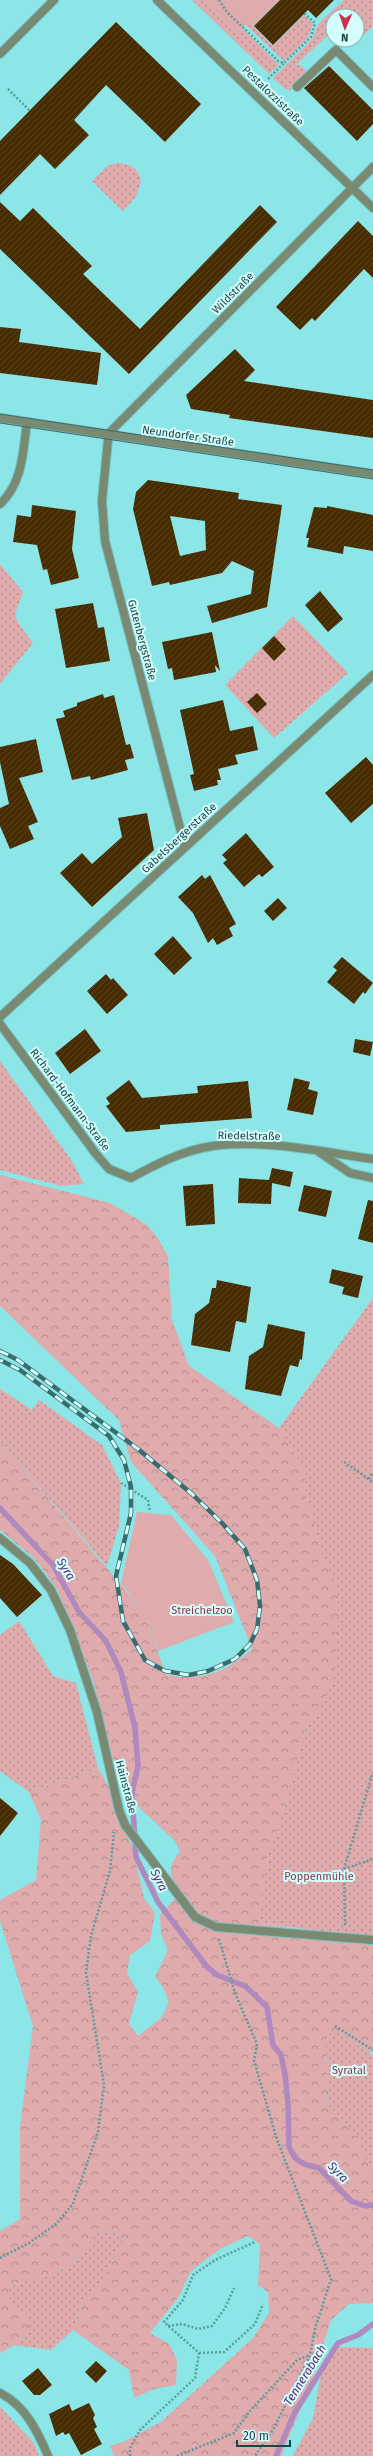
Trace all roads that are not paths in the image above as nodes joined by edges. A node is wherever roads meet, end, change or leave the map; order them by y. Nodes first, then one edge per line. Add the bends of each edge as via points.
1 (54, 0) edge
2 (157, 0) edge
3 (0, 54) edge
4 (297, 87) dead end
5 (373, 87) edge
6 (373, 167) edge
7 (352, 188) junction
8 (373, 208) edge
9 (0, 418) edge
10 (27, 422) junction
11 (108, 435) junction
12 (373, 474) edge
13 (0, 504) edge
14 (373, 675) edge
15 (185, 847) junction
16 (0, 1017) edge
17 (0, 1024) edge
18 (314, 1149) junction
19 (373, 1158) edge
20 (131, 1178) joint
21 (373, 1178) edge
22 (0, 1538) edge
23 (373, 1940) edge
24 (0, 2393) edge
25 (48, 2456) edge

1 - 3 street
2 - 7 street, Pestalozzistraße
4 - 5 street via 336,50
6 - 7 street, Wildstraße
7 - 8 street, Pestalozzistraße
7 - 11 street, Wildstraße
9 - 10 street, Neundorfer Straße
10 - 11 street, Neundorfer Straße
10 - 13 street via 21,468 13,489
11 - 12 street, Neundorfer Straße
11 - 15 street, Gutenbergstraße via 102,501 104,541
14 - 15 street, Gabelsbergerstraße
15 - 16 street, Gabelsbergerstraße
17 - 20 street, Richard-Hofmann-Straße via 96,1154 109,1169
18 - 19 street, Riedelstraße
18 - 20 street, Riedelstraße via 212,1146 153,1165
18 - 21 street via 350,1173
22 - 23 street, Hainstraße via 30,1563 51,1590 70,1630 97,1712 119,1810 126,1825 195,1917 216,1927
24 - 25 street via 22,2409 38,2433

